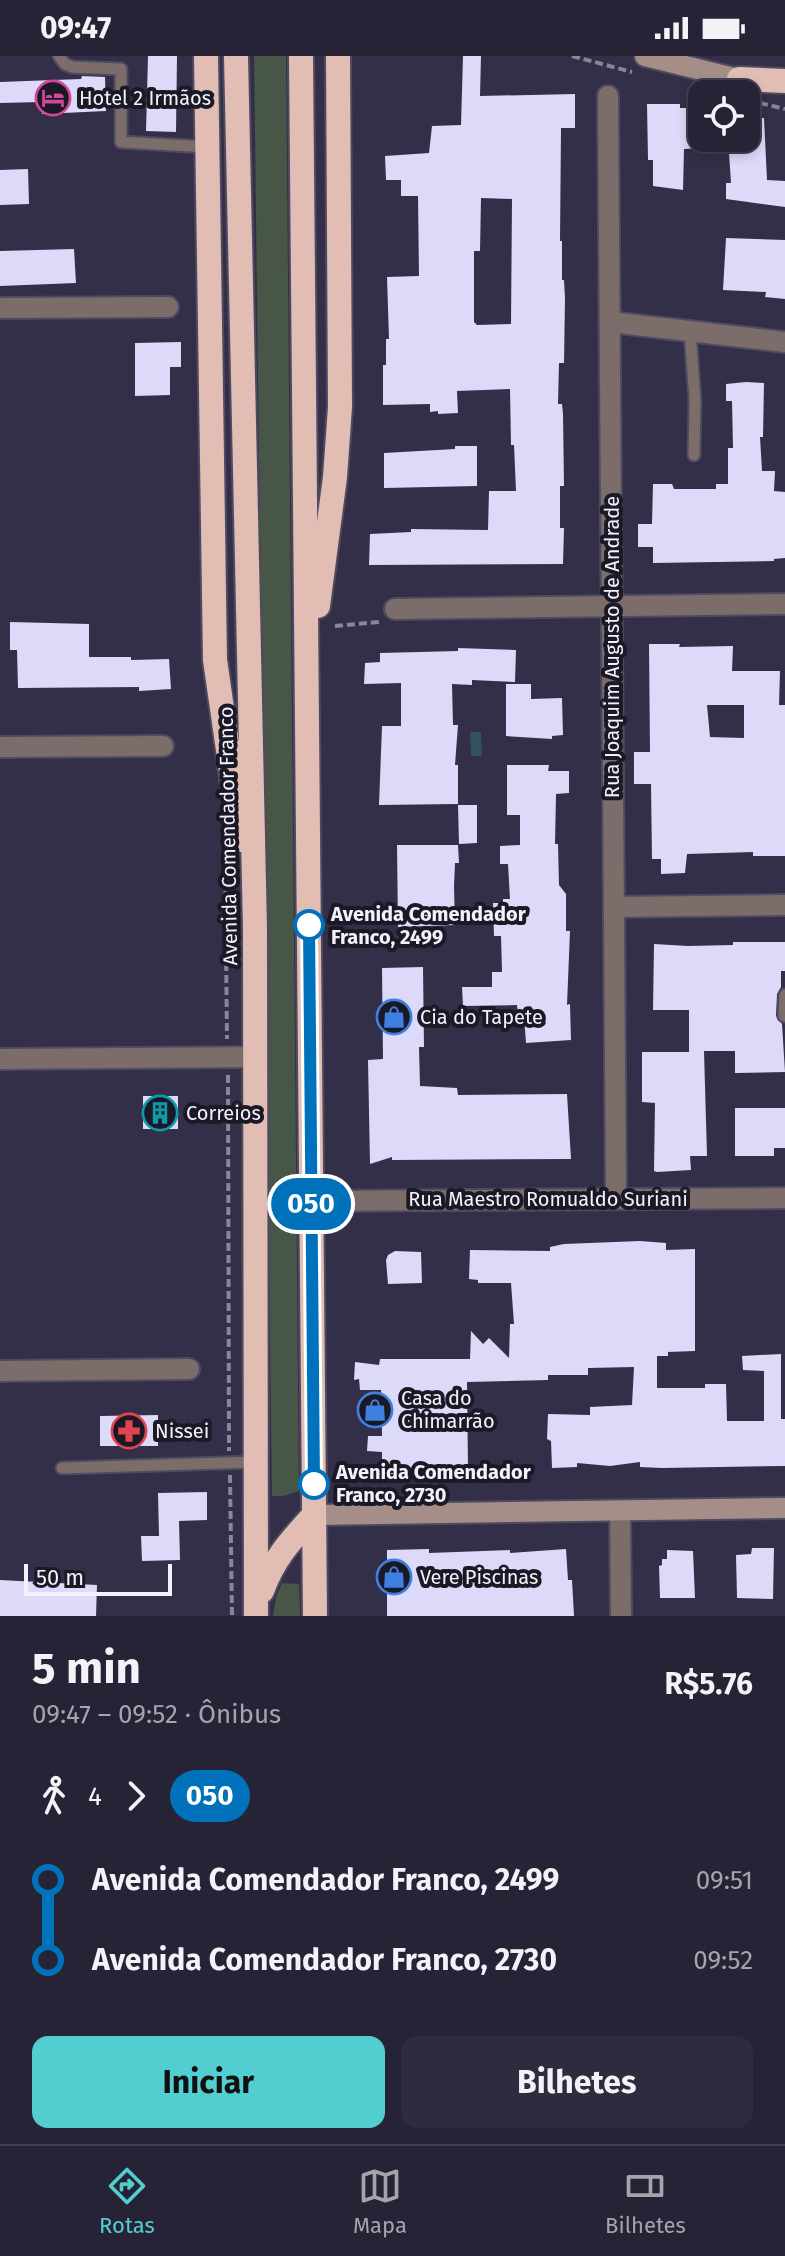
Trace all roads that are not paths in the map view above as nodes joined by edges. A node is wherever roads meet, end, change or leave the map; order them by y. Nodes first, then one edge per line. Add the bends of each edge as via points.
1 (59, 56) edge
2 (206, 56) edge
3 (236, 56) edge
4 (301, 56) edge
5 (338, 56) edge
6 (645, 56) edge
7 (739, 79) junction
8 (785, 81) edge
9 (785, 91) edge
10 (608, 96) dead end
11 (208, 147) junction
12 (168, 307) dead end
13 (0, 308) edge
14 (610, 322) junction
15 (690, 331) junction
16 (785, 342) edge
17 (694, 455) dead end
18 (785, 604) edge
19 (612, 606) junction
20 (387, 615) road end
21 (306, 692) junction
22 (163, 746) dead end
23 (0, 747) edge
24 (785, 905) edge
25 (614, 907) junction
26 (255, 929) junction
27 (785, 995) edge
28 (784, 1016) edge
29 (255, 1057) junction
30 (0, 1059) edge
31 (785, 1198) edge
32 (616, 1199) junction
33 (311, 1201) junction
34 (189, 1369) dead end
35 (0, 1371) edge
36 (256, 1462) junction
37 (62, 1468) dead end
38 (785, 1508) edge
39 (620, 1511) junction
40 (314, 1515) junction
41 (256, 1611) edge
42 (315, 1616) edge
43 (621, 1616) edge

1 - 11 lane via 72,67 121,69 121,142
2 - 11 highway
3 - 26 highway, Avenida Comendador Franco
4 - 21 highway
5 - 21 highway via 338,446
6 - 7 street
7 - 8 highway
7 - 9 street
10 - 14 street, Rua Joaquim Augusto de Andrade
11 - 26 highway via 215,660
12 - 13 street
14 - 15 street
14 - 19 street, Rua Joaquim Augusto de Andrade
15 - 16 street
15 - 17 lane
18 - 19 street
19 - 20 street
19 - 25 street, Rua Joaquim Augusto de Andrade
21 - 33 highway
22 - 23 street
24 - 25 street
25 - 32 street, Rua Joaquim Augusto de Andrade
26 - 29 highway, Avenida Comendador Franco
27 - 28 lane
29 - 30 street
29 - 36 highway, Avenida Comendador Franco
31 - 32 street, Rua Maestro Romualdo Suriani
32 - 33 street, Rua Maestro Romualdo Suriani
33 - 40 highway
34 - 35 street
36 - 37 lane
36 - 41 highway, Avenida Comendador Franco
38 - 39 street
39 - 40 street
39 - 43 street
40 - 41 highway via 270,1568
40 - 42 highway

